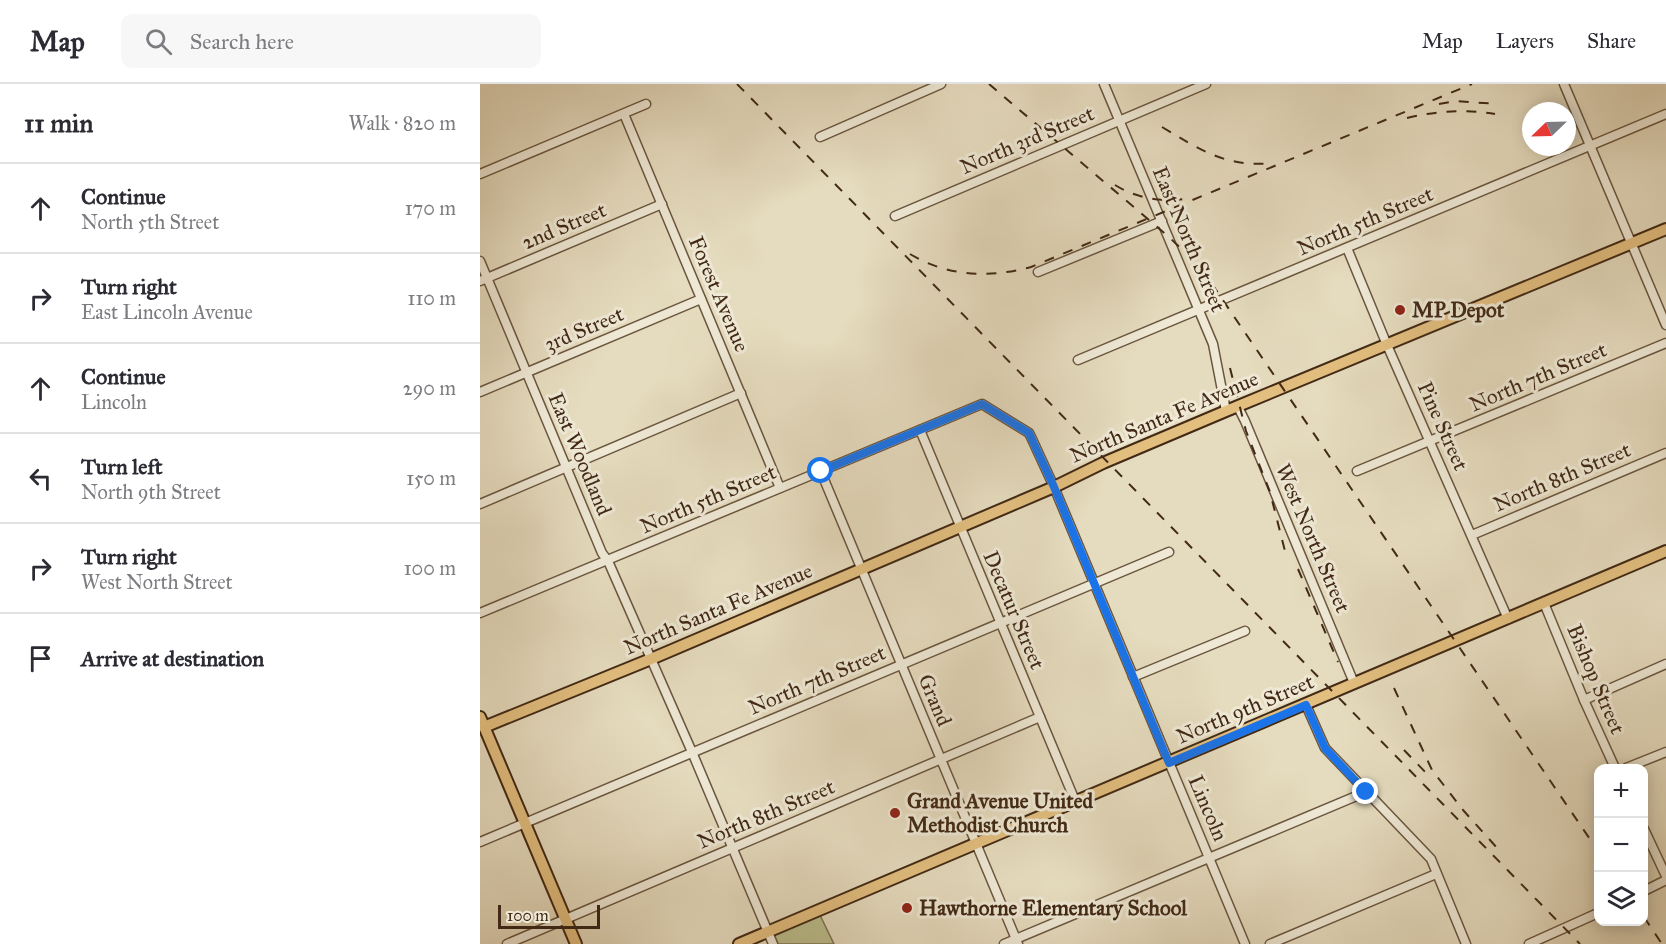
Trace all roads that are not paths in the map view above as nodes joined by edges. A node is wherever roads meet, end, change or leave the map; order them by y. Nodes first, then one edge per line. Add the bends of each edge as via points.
1 (941, 84) edge
2 (1104, 84) edge
3 (1206, 84) edge
4 (1564, 84) edge
5 (646, 104) dead end
6 (624, 114) junction
7 (1666, 114) edge
8 (1120, 120) junction
9 (820, 136) dead end
10 (1589, 146) junction
11 (480, 174) edge
12 (662, 204) junction
13 (895, 216) dead end
14 (1162, 221) junction
15 (1666, 229) edge
16 (1632, 243) junction
17 (1347, 248) junction
18 (480, 261) edge
19 (1038, 272) dead end
20 (484, 280) edge
21 (701, 298) junction
22 (1199, 309) junction
23 (1666, 326) edge
24 (1666, 343) edge
25 (1387, 345) junction
26 (1078, 360) dead end
27 (526, 372) junction
28 (480, 392) edge
29 (741, 393) junction
30 (982, 404) joint
31 (1238, 407) junction
32 (1226, 411) junction
33 (920, 430) junction
34 (1430, 441) junction
35 (1666, 453) edge
36 (566, 468) junction
37 (821, 471) junction
38 (1357, 471) dead end
39 (1054, 487) junction
40 (780, 488) junction
41 (480, 504) edge
42 (960, 527) junction
43 (1472, 535) junction
44 (1666, 551) edge
45 (1169, 552) dead end
46 (608, 561) junction
47 (861, 568) junction
48 (1094, 583) junction
49 (1544, 603) junction
50 (480, 613) edge
51 (1508, 619) junction
52 (1000, 623) junction
53 (1245, 630) dead end
54 (651, 658) junction
55 (901, 664) junction
56 (1666, 664) edge
57 (1134, 678) junction
58 (1354, 683) junction
59 (1584, 700) junction
60 (1306, 705) junction
61 (1040, 717) junction
62 (481, 724) edge
63 (692, 752) junction
64 (1666, 752) edge
65 (940, 759) junction
66 (1169, 763) junction
67 (1613, 764) edge
68 (1636, 764) edge
69 (1366, 792) junction
70 (1076, 803) junction
71 (525, 823) junction
72 (1648, 838) edge
73 (480, 842) edge
74 (976, 845) junction
75 (733, 848) junction
76 (1209, 858) junction
77 (1436, 874) junction
78 (1666, 878) edge
79 (1648, 889) edge
80 (1594, 915) edge
81 (566, 919) junction
82 (768, 932) junction
83 (1017, 942) edge
84 (507, 944) edge
85 (576, 944) edge
86 (739, 944) edge
87 (773, 944) edge
88 (1004, 944) edge
89 (1245, 944) edge
90 (1270, 944) edge
91 (1466, 944) edge
92 (1529, 944) edge

1 - 9 street
2 - 8 street, East North Street
3 - 8 street, North 3rd Street
4 - 10 street
5 - 6 street
6 - 11 street
6 - 12 street, Forest Avenue
7 - 10 street, North 5th Street
8 - 13 street, North 3rd Street
8 - 14 street, East North Street
10 - 16 street
10 - 17 street, North 5th Street
12 - 20 street, 2nd Street
12 - 21 street, Forest Avenue
14 - 19 street
14 - 22 street, East North Street
15 - 16 main road, North Santa Fe Avenue
16 - 23 street
16 - 25 main road, North Santa Fe Avenue
17 - 22 street, North 5th Street
17 - 25 street, Pine Street
18 - 20 street, East Woodland
20 - 27 street, East Woodland
21 - 27 street, 3rd Street
21 - 29 street, Forest Avenue
22 - 26 street, North 5th Street
22 - 32 street, East North Street via 1214,344
24 - 34 street, North 7th Street
25 - 31 main road, North Santa Fe Avenue
25 - 34 street, Pine Street
27 - 28 street, 3rd Street
27 - 36 street, East Woodland
29 - 36 street
29 - 40 street, Forest Avenue
30 - 33 street, North 5th Street
30 - 39 street, Lincoln via 1029,433
31 - 32 main road, North Santa Fe Avenue
31 - 58 street, West North Street
32 - 39 main road, North Santa Fe Avenue
33 - 37 street, North 5th Street
33 - 42 street, Decatur Street
34 - 38 street, North 7th Street
34 - 43 street, Pine Street
35 - 43 street, North 8th Street
36 - 41 street
36 - 46 street, East Woodland
37 - 40 street, North 5th Street
37 - 47 street, Grand
39 - 42 main road, North Santa Fe Avenue
39 - 48 street, Lincoln
40 - 46 street, North 5th Street
42 - 47 main road, North Santa Fe Avenue
42 - 52 street, Decatur Street
43 - 51 street, Pine Street
44 - 49 main road, North 9th Street
45 - 48 street, North 7th Street
46 - 50 street, North 5th Street
46 - 54 street, East Woodland
47 - 54 main road, North Santa Fe Avenue
47 - 55 street, Grand
48 - 52 street, North 7th Street
48 - 57 street, Lincoln
49 - 51 main road, North 9th Street
49 - 59 street, Bishop Street
51 - 58 main road, North 9th Street
52 - 55 street, North 7th Street
52 - 61 street, Decatur Street
53 - 57 street
54 - 62 main road, North Santa Fe Avenue
54 - 63 street, East Woodland
55 - 63 street, North 7th Street
55 - 65 street, Grand
56 - 59 street
57 - 66 street, Lincoln
58 - 60 main road, North 9th Street
59 - 67 street, Bishop Street
60 - 66 main road, North 9th Street
60 - 69 street via 1325,748
61 - 65 street, North 8th Street
61 - 70 street, Decatur Street
62 - 71 main road
63 - 71 street, North 7th Street
63 - 75 street, East Woodland
64 - 68 street
65 - 74 street, Grand
65 - 75 street, North 8th Street
66 - 70 main road, North 9th Street
66 - 76 street, Lincoln
69 - 76 street
69 - 77 street via 1431,859
70 - 74 main road, North 9th Street
71 - 73 street, North 7th Street
71 - 81 main road
72 - 78 street
74 - 82 main road, North 9th Street
74 - 83 street, Grand
75 - 81 street, North 8th Street
75 - 82 street, East Woodland
76 - 83 street
76 - 89 street, Lincoln
77 - 90 street
77 - 91 street
78 - 79 street
80 - 92 street
81 - 84 street, North 8th Street
81 - 85 main road
82 - 86 main road, North 9th Street
82 - 87 street, East Woodland
83 - 88 street

